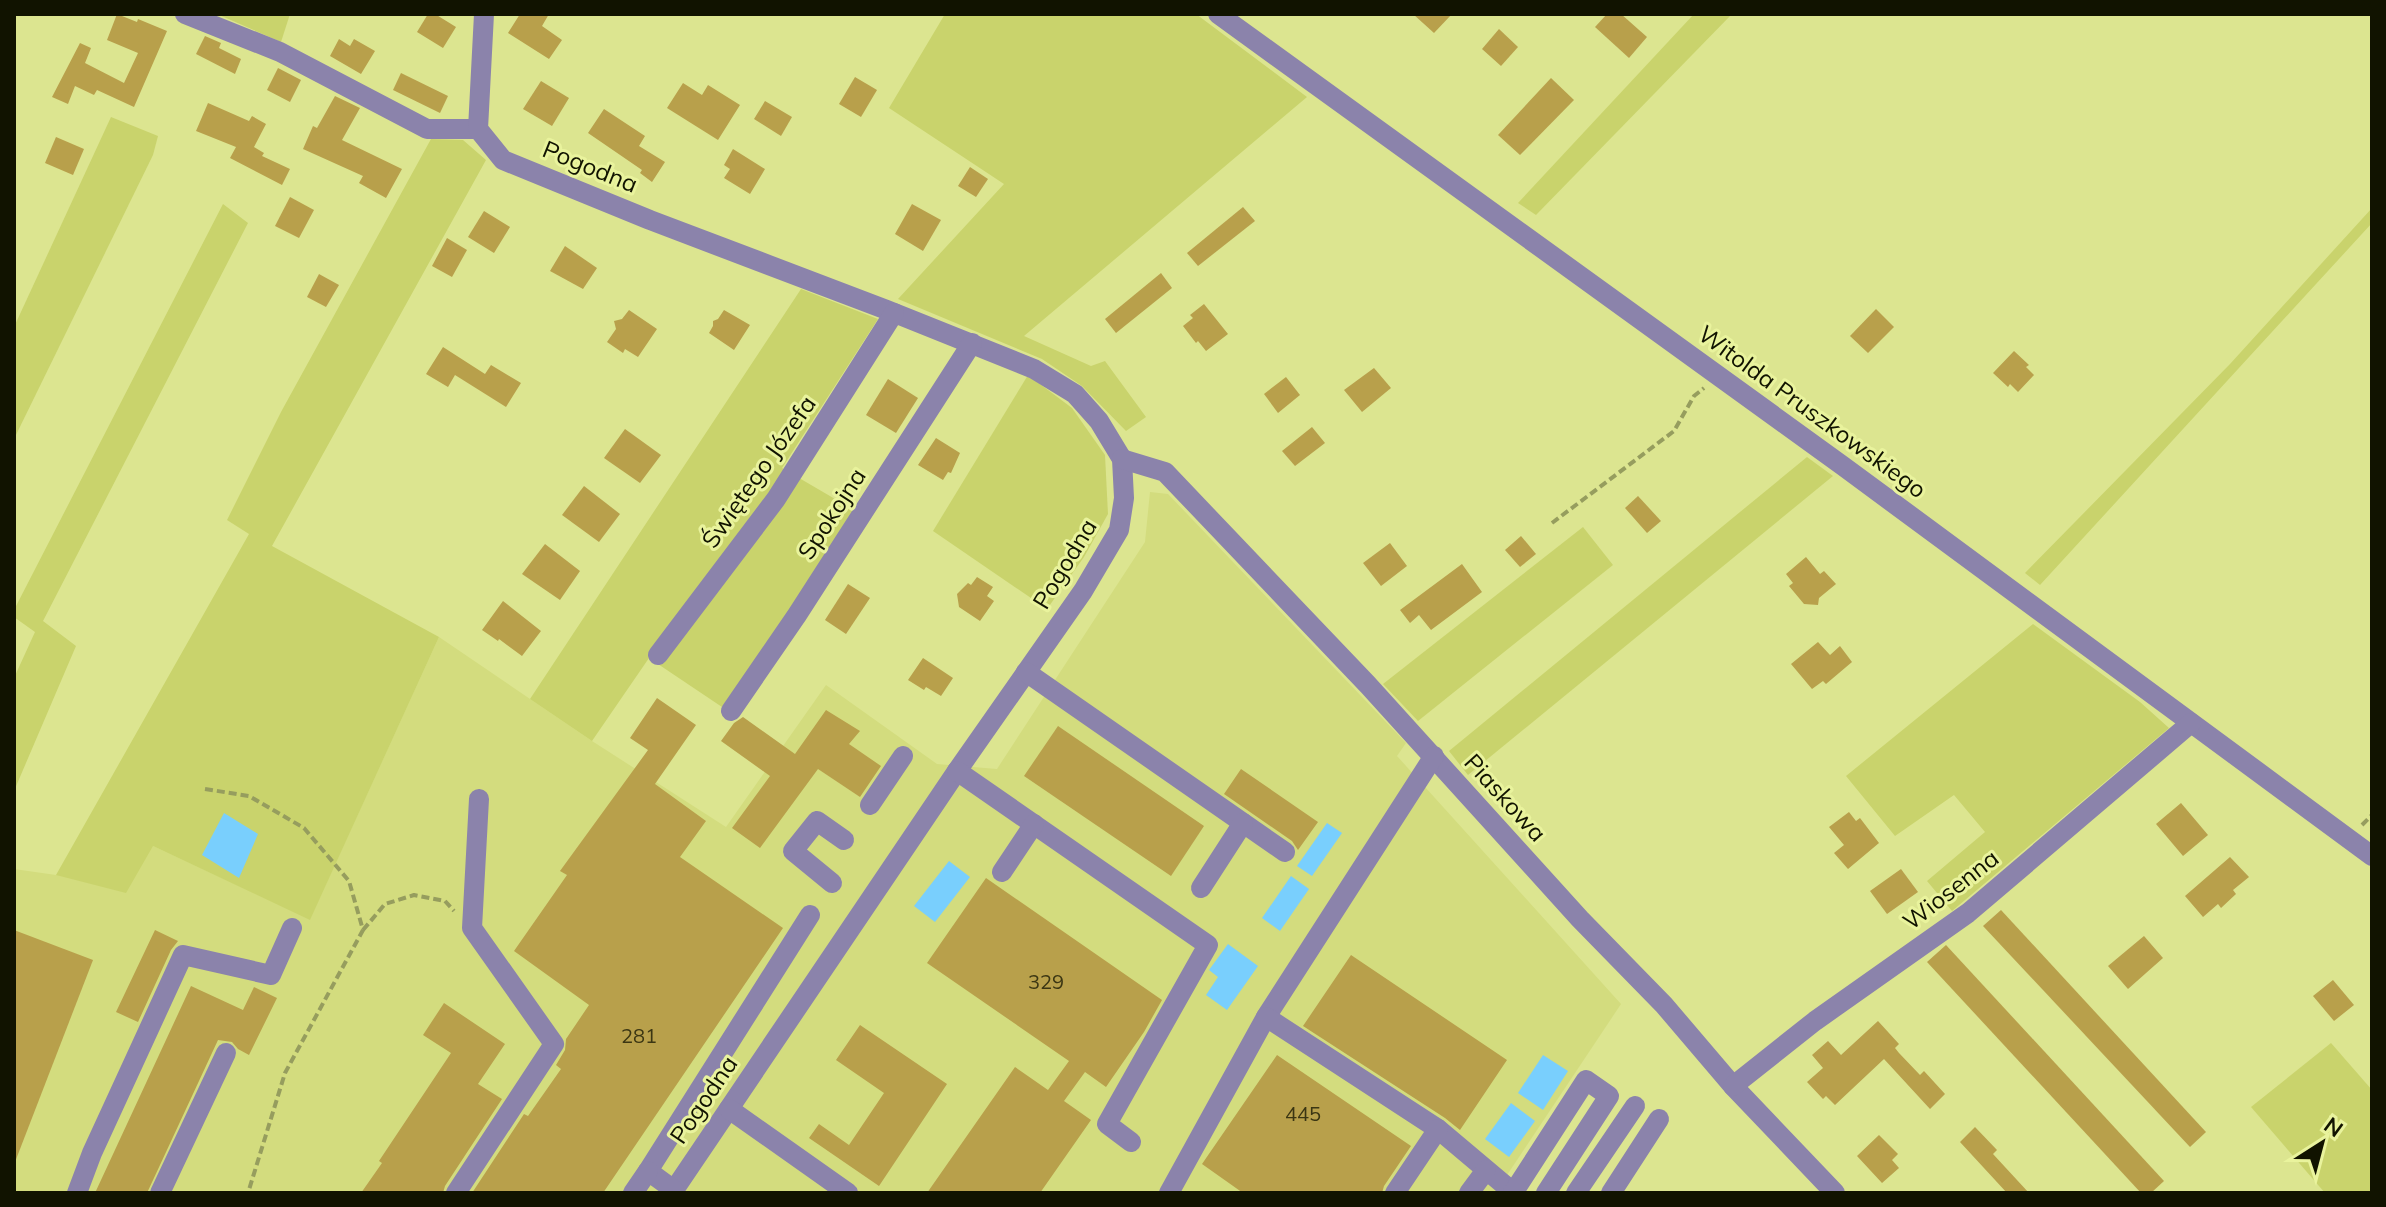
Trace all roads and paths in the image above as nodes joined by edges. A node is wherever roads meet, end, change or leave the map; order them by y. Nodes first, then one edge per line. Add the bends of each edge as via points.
1 (185, 14) edge
2 (484, 14) edge
3 (1218, 14) edge
4 (478, 129) junction
5 (894, 313) junction
6 (972, 343) junction
7 (1719, 377) junction
8 (1122, 459) junction
9 (1552, 523) dead end
10 (658, 655) dead end
11 (1026, 672) junction
12 (731, 711) dead end
13 (2191, 723) junction
14 (903, 756) dead end
15 (1434, 756) junction
16 (957, 771) junction
17 (479, 799) dead end
18 (870, 805) dead end
19 (1243, 823) junction
20 (1034, 824) junction
21 (844, 840) dead end
22 (1285, 852) dead end
23 (2372, 856) edge
24 (1002, 872) dead end
25 (832, 883) dead end
26 (1201, 888) dead end
27 (810, 915) dead end
28 (292, 928) dead end
29 (472, 928) junction
30 (363, 930) dead end
31 (1266, 1017) junction
32 (226, 1053) dead end
33 (1733, 1086) junction
34 (1635, 1106) dead end
35 (729, 1109) junction
36 (1659, 1119) dead end
37 (1438, 1129) junction
38 (1131, 1142) dead end
39 (1486, 1170) junction
40 (648, 1171) junction
41 (673, 1192) edge
42 (77, 1193) edge
43 (160, 1193) edge
44 (456, 1193) edge
45 (633, 1193) edge
46 (848, 1193) edge
47 (1169, 1193) edge
48 (1395, 1193) edge
49 (1469, 1193) edge
50 (1514, 1193) edge
51 (1546, 1193) edge
52 (1576, 1193) edge
53 (1611, 1193) edge
54 (1835, 1193) edge

1 - 4 street via 280,52 427,129
2 - 4 street
3 - 7 street, Witolda Pruszkowskiego
4 - 5 street, Pogodna via 503,160
5 - 6 street, Pogodna
5 - 10 street, Świętego Józefa via 776,499
6 - 8 street, Pogodna via 1034,369 1075,394
6 - 12 street, Spokojna
7 - 9 path via 1694,396 1674,431
7 - 13 street, Witolda Pruszkowskiego
8 - 11 street, Pogodna via 1119,530
8 - 15 street, Piaskowa via 1165,472
11 - 16 street, Pogodna
11 - 19 street
13 - 23 street, Witolda Pruszkowskiego
13 - 33 street, Wiosenna via 1968,913
14 - 18 street
15 - 31 street
15 - 33 street, Piaskowa
16 - 20 street
16 - 35 street, Pogodna
17 - 29 street
19 - 22 street
19 - 26 street
20 - 24 street
20 - 38 street via 1208,945 1107,1124
21 - 25 street via 817,821 793,851
27 - 40 street
28 - 42 street via 271,975 183,955
29 - 30 path via 445,901 414,895 385,904
29 - 44 street via 554,1044
31 - 37 street
31 - 47 street
32 - 43 street
33 - 54 street, Piaskowa
34 - 52 street
35 - 41 street, Pogodna
35 - 46 street
36 - 53 street
37 - 39 street
37 - 48 street
39 - 49 street
39 - 50 street
40 - 41 street
40 - 45 street
50 - 51 street via 1586,1080 1609,1096

